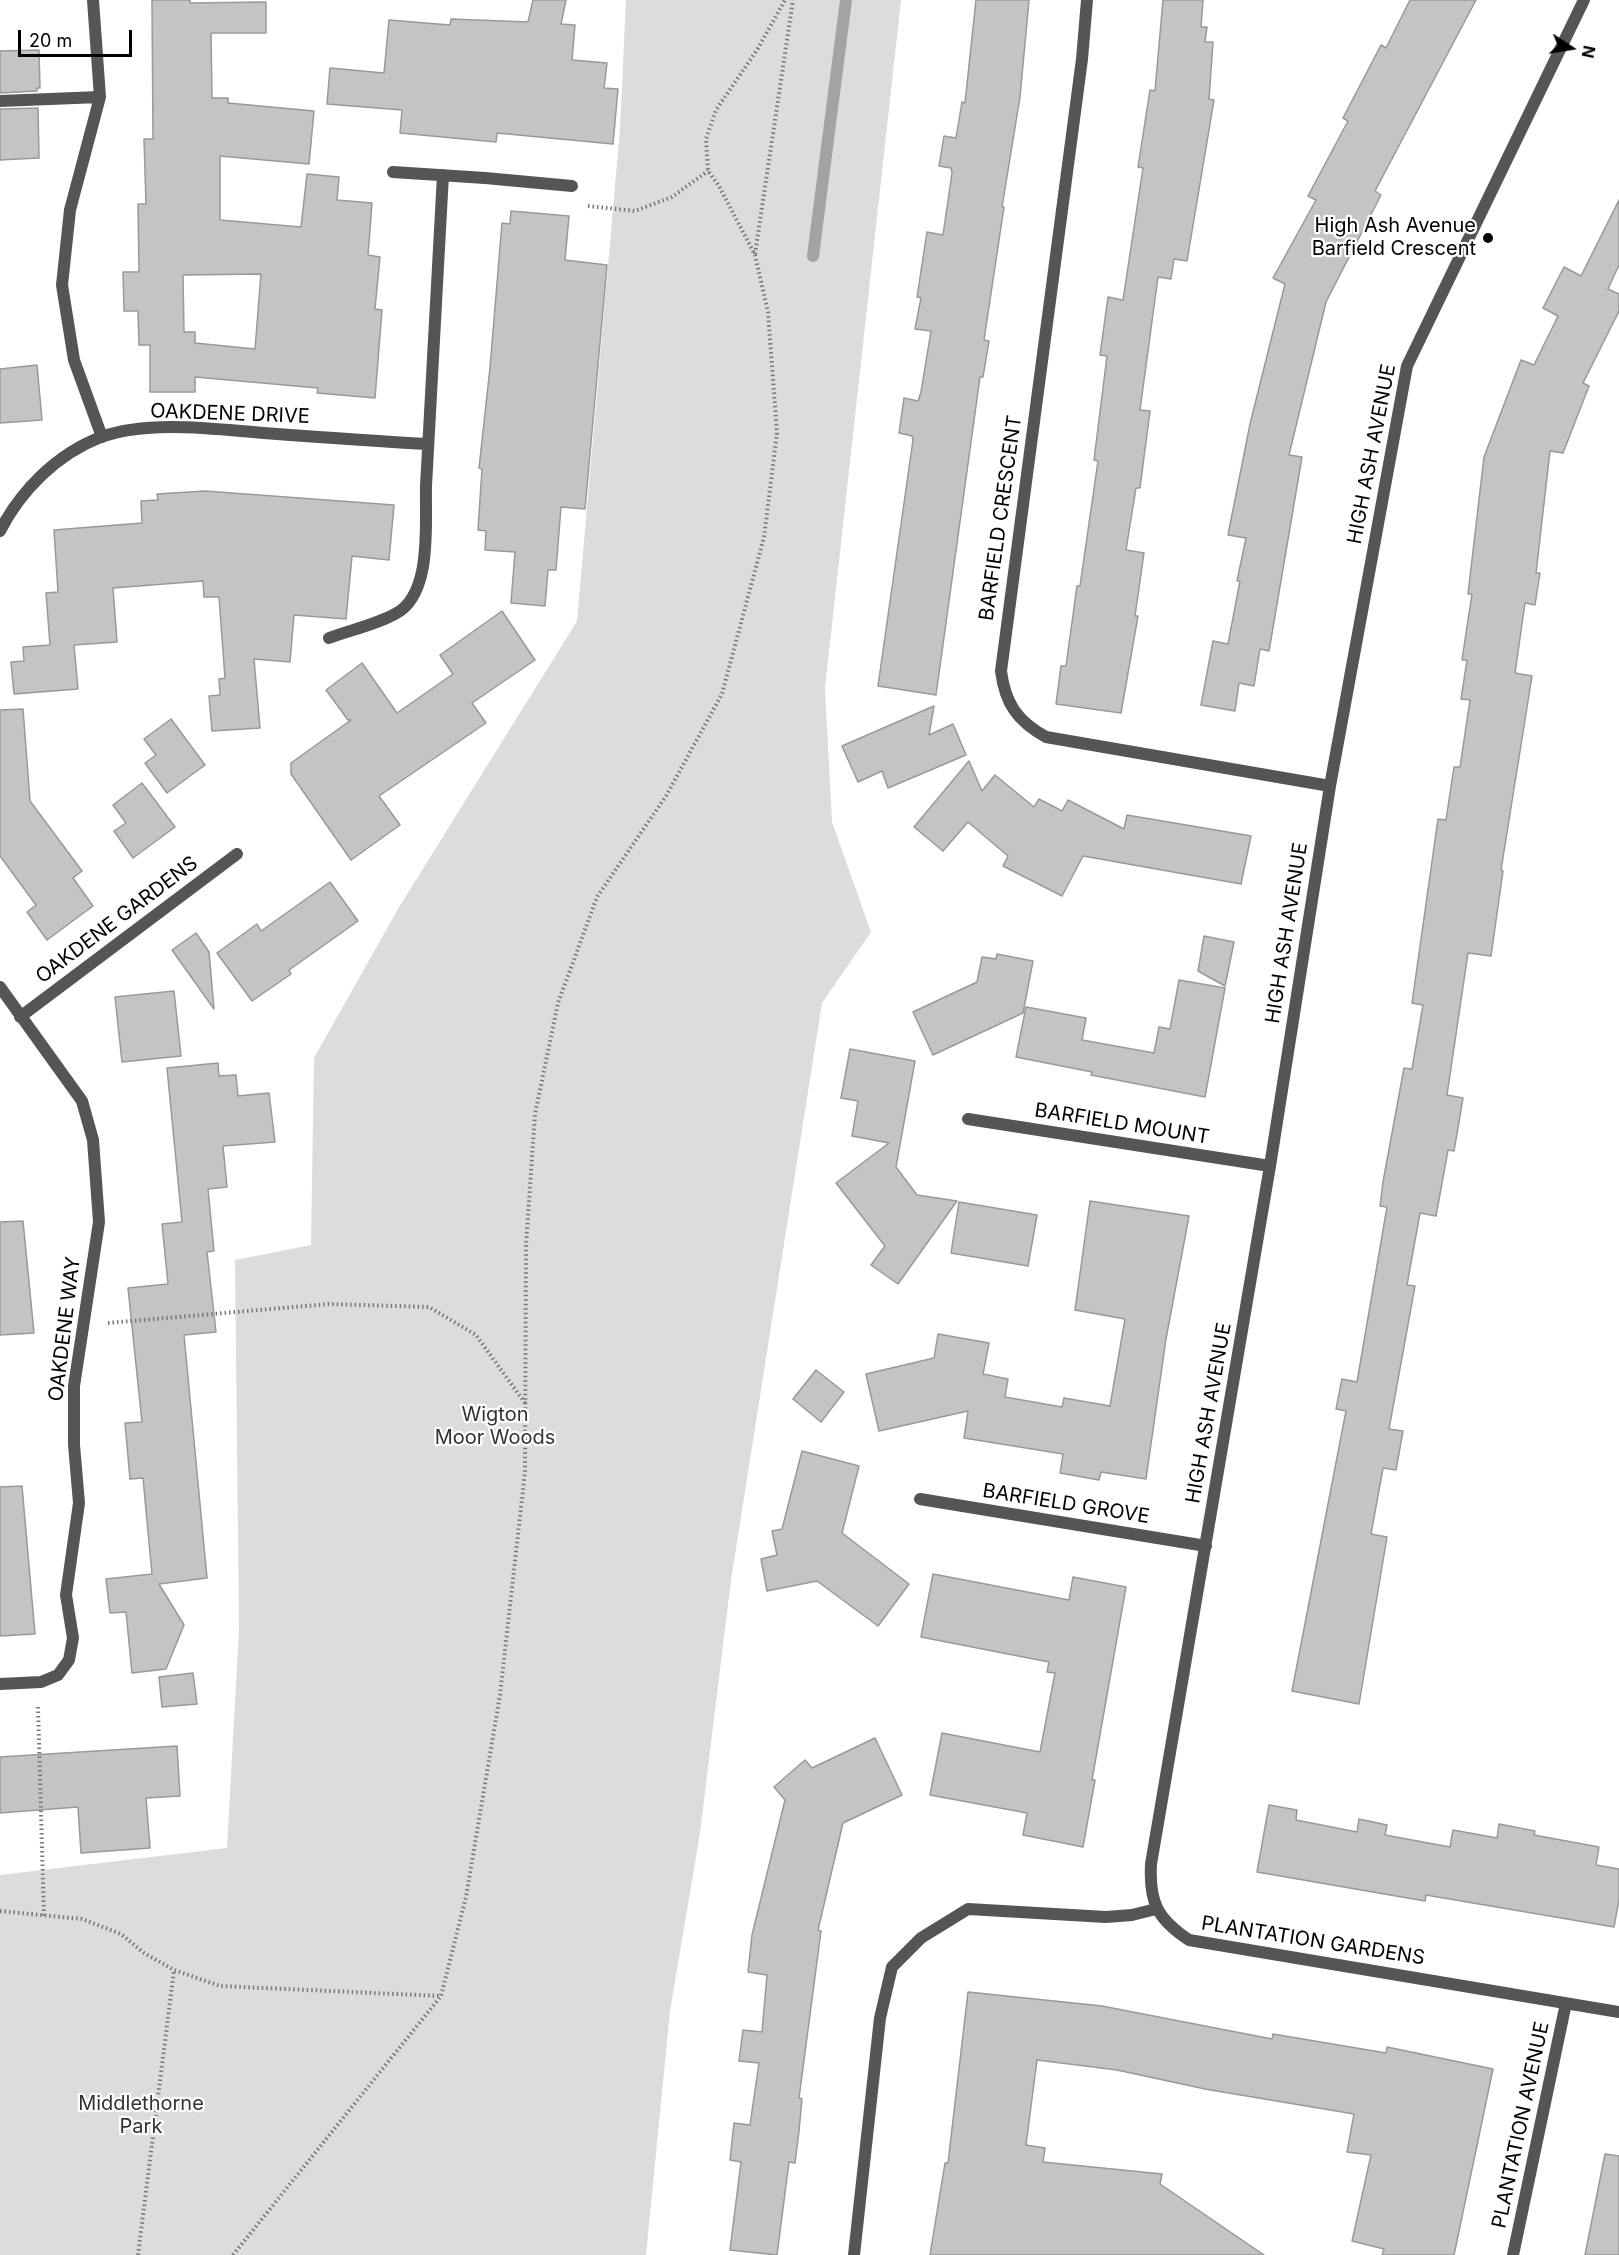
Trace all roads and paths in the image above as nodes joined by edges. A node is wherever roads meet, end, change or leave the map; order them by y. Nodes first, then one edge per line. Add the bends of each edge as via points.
1 (93, 0) edge
2 (785, 0) edge
3 (794, 0) edge
4 (1087, 0) edge
5 (1584, 0) edge
6 (100, 97) junction
7 (0, 101) edge
8 (708, 171) junction
9 (393, 172) dead end
10 (443, 175) junction
11 (572, 186) dead end
12 (577, 205) dead end
13 (755, 255) junction
14 (102, 437) junction
15 (427, 444) junction
16 (0, 531) edge
17 (329, 638) dead end
18 (1330, 786) junction
19 (237, 854) dead end
20 (0, 987) edge
21 (20, 1017) junction
22 (968, 1119) dead end
23 (1270, 1166) junction
24 (83, 1320) junction
25 (525, 1404) junction
26 (920, 1499) dead end
27 (1206, 1546) junction
28 (37, 1683) junction
29 (0, 1684) edge
30 (1156, 1909) junction
31 (0, 1911) edge
32 (44, 1917) junction
33 (174, 1970) junction
34 (441, 1996) junction
35 (1566, 2003) junction
36 (1619, 2012) edge
37 (138, 2255) edge
38 (232, 2255) edge
39 (854, 2255) edge
40 (1513, 2255) edge

1 - 6 street
2 - 8 path via 716,110 706,139
3 - 13 path
4 - 18 street, BARFIELD CRESCENT via 1001,670 1004,692 1012,711 1027,727 1046,737
5 - 18 street, HIGH ASH AVENUE via 1407,366
6 - 7 street
6 - 14 street via 70,210 62,285 74,360
8 - 12 path via 672,197 635,211
8 - 13 path
9 - 10 street
10 - 11 street
10 - 15 street
13 - 25 path via 768,312 777,433 764,537 722,694 666,796 597,897 558,1003 535,1114 526,1245
14 - 15 street, OAKDENE DRIVE via 152,428 203,428
14 - 16 street, OAKDENE DRIVE via 44,471 11,510
15 - 17 street via 423,565 410,603 395,614
18 - 23 street, HIGH ASH AVENUE
19 - 21 street, OAKDENE GARDENS
20 - 21 street, OAKDENE WAY
21 - 24 street, OAKDENE WAY via 82,1101 93,1140 99,1222
22 - 23 street, BARFIELD MOUNT
23 - 27 street, HIGH ASH AVENUE
24 - 25 path via 116,1324 329,1304 429,1307 476,1335
24 - 28 street, OAKDENE WAY via 74,1386 79,1503 66,1595 73,1638 69,1660 58,1675
25 - 34 path via 525,1472 500,1695 466,1897
26 - 27 street, BARFIELD GROVE
27 - 30 street, HIGH ASH AVENUE via 1151,1864 1150,1887
28 - 29 street, OAKDENE WAY
28 - 32 path
30 - 35 street, PLANTATION GARDENS via 1170,1927 1189,1940
30 - 39 street via 1106,1917 968,1909 921,1938 892,1966 880,2018
31 - 32 path
32 - 33 path via 82,1919 121,1934
33 - 34 path via 220,1986
33 - 37 path
34 - 38 path
35 - 36 street, PLANTATION GARDENS
35 - 40 street, PLANTATION AVENUE

